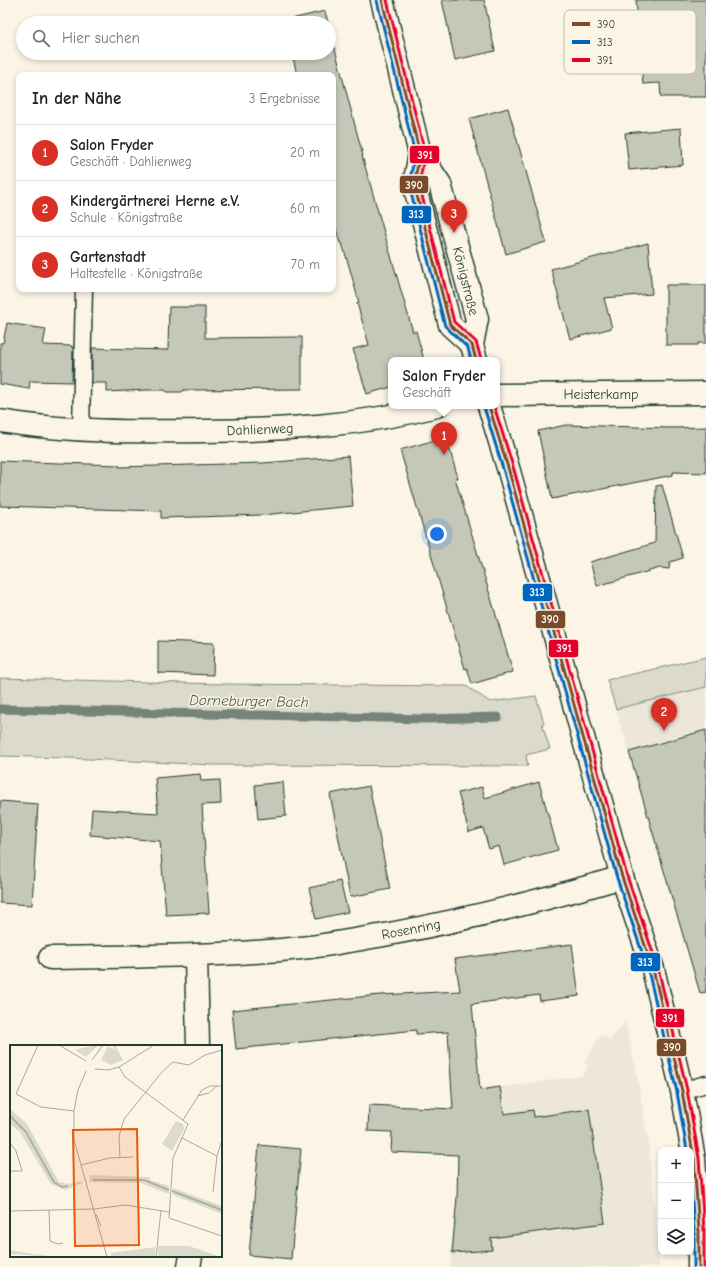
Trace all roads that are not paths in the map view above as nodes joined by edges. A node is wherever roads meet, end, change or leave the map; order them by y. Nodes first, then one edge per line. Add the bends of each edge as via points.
1 (382, 0) edge
2 (84, 292) edge
3 (474, 353) edge
4 (706, 393) edge
5 (500, 395) edge
6 (424, 409) edge
7 (490, 409) edge
8 (0, 421) edge
9 (81, 429) junction
10 (622, 877) junction
11 (196, 955) junction
12 (50, 958) dead end
13 (198, 1045) edge
14 (706, 1084) edge
15 (682, 1091) junction
16 (191, 1257) edge
17 (189, 1267) edge
18 (699, 1267) edge

1 - 3 street, Königstraße via 420,154 440,184 477,319
2 - 9 lane
4 - 5 street, Heisterkamp
6 - 9 street, Dahlienweg via 364,421 301,428 150,432
7 - 10 street
8 - 9 street, Dahlienweg
10 - 11 street, Rosenring via 488,914 425,927 310,947
10 - 15 street via 653,969
11 - 12 street, Rosenring
11 - 13 street
14 - 15 lane
15 - 18 street via 694,1159
16 - 17 street

